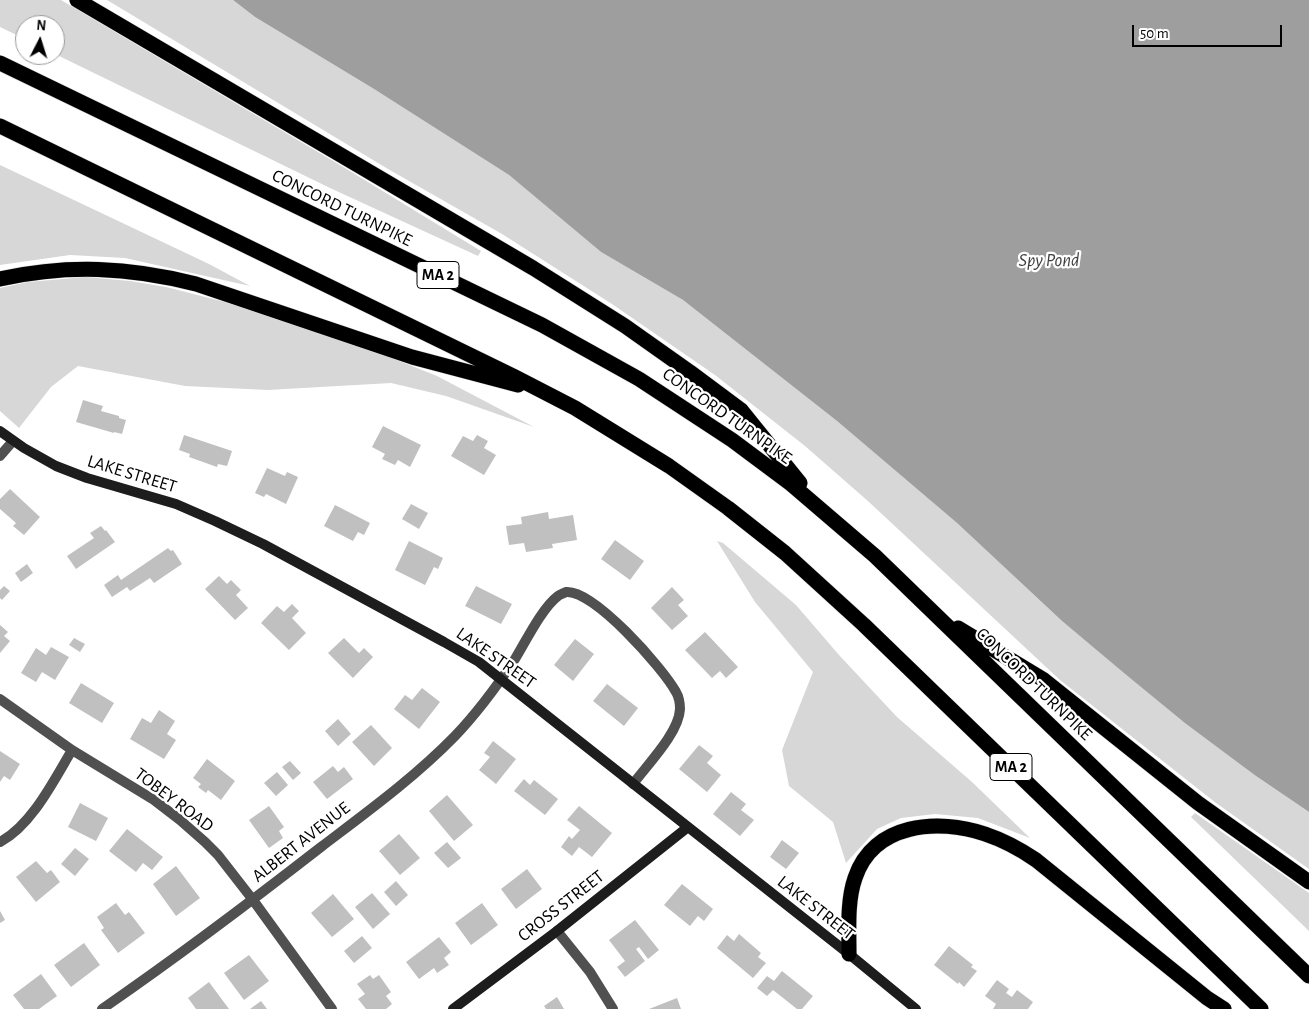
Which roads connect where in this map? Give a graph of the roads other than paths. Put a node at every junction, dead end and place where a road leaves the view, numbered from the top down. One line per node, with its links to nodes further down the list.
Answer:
1 (77, 0): 9 (highway)
2 (0, 63): 9 (highway, CONCORD TURNPIKE / MA 2)
3 (0, 126): 5 (highway, MA 2)
4 (0, 279): 5 (highway)
5 (548, 393): 28 (highway, MA 2)
6 (0, 431): 7 (main road, LAKE STREET)
7 (13, 441): 8 (street); 11 (main road, LAKE STREET)
8 (0, 456)
9 (820, 508): 10 (highway, CONCORD TURNPIKE / MA 2)
10 (936, 615): 17 (highway); 21 (highway, CONCORD TURNPIKE / MA 2)
11 (502, 679): 14 (main road, LAKE STREET); 14 (street, ALBERT AVENUE); 18 (street, ALBERT AVENUE)
12 (0, 699): 13 (street, TOBEY ROAD)
13 (72, 750): 16 (street); 18 (street, TOBEY ROAD)
14 (633, 784): 15 (main road, LAKE STREET)
15 (688, 827): 19 (main road, CROSS STREET); 20 (main road, LAKE STREET)
16 (0, 842)
17 (1309, 882)
18 (253, 900): 22 (street, ALBERT AVENUE); 23 (street, TOBEY ROAD)
19 (557, 931): 24 (main road, CROSS STREET); 25 (street)
20 (849, 954): 26 (main road, LAKE STREET); 27 (highway)
21 (1309, 976)
22 (102, 1009)
23 (332, 1009)
24 (452, 1009)
25 (613, 1009)
26 (916, 1009)
27 (1224, 1009)
28 (1261, 1009)

